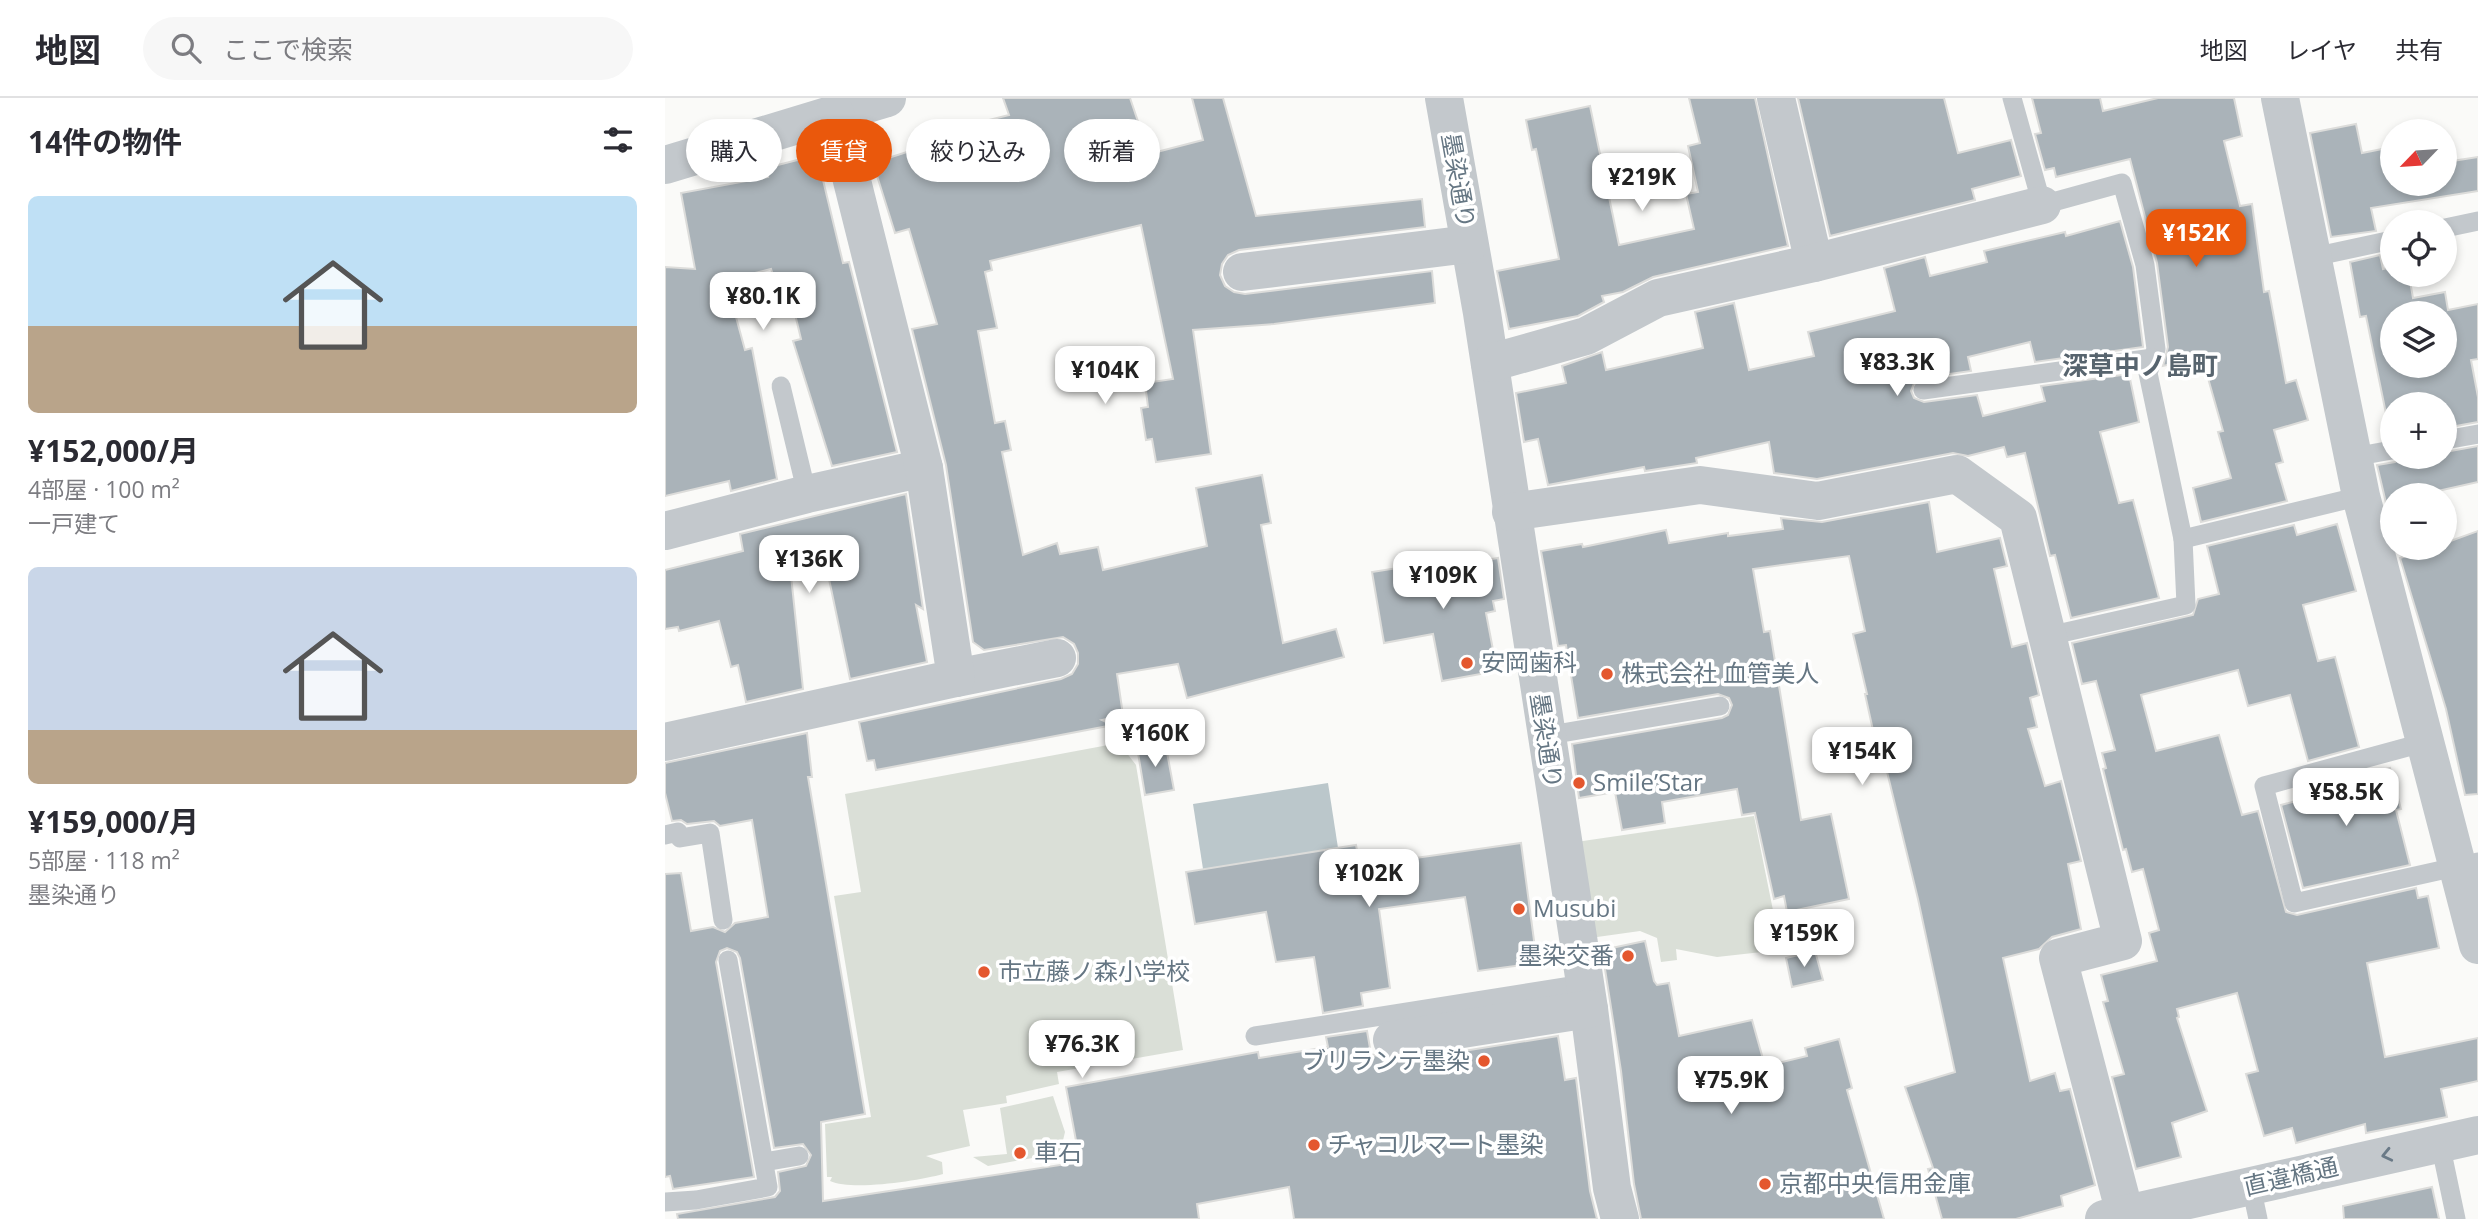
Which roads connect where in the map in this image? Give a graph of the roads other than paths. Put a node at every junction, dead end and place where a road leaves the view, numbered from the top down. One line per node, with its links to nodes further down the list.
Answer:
1 (887, 98): 6 (street)
2 (1444, 98): 11 (street, 墨染通り)
3 (1776, 98): 14 (street)
4 (2012, 98): 8 (lane)
5 (2280, 98): 13 (street)
6 (835, 113): 7 (street); 24 (street)
7 (665, 165)
8 (2042, 205): 14 (street); 16 (lane)
9 (2478, 221): 10 (lane)
10 (2457, 225)
11 (1469, 243): 15 (street); 17 (street, 墨染通り)
12 (2380, 243): 13 (lane)
13 (2313, 257): 23 (street)
14 (1814, 263): 17 (street)
15 (1242, 272)
16 (2153, 358): 19 (lane); 29 (lane)
17 (1490, 363): 27 (street, 墨染通り)
18 (781, 386): 25 (lane)
19 (1923, 390)
20 (2478, 434): 21 (lane)
21 (2457, 438)
22 (2380, 452): 23 (lane)
23 (2353, 457): 26 (street)
24 (924, 468): 25 (street); 32 (street)
25 (807, 494): 28 (street)
26 (2361, 496): 29 (lane); 36 (street)
27 (1511, 512): 30 (street); 34 (street, 墨染通り)
28 (665, 531)
29 (2183, 539): 30 (lane)
30 (2048, 636): 51 (street)
31 (1057, 658): 32 (street)
32 (956, 678): 35 (street)
33 (1720, 706): 34 (lane)
34 (1544, 736): 42 (street, 墨染通り)
35 (665, 742)
36 (2425, 743): 38 (street); 38 (lane)
37 (665, 835): 39 (lane)
38 (2468, 864): 40 (street)
39 (723, 920)
40 (2478, 945)
41 (728, 960): 48 (lane)
42 (1586, 997): 43 (lane); 44 (street); 52 (street, 墨染通り)
43 (1255, 1036)
44 (1392, 1040)
45 (2478, 1135): 46 (street, 直違橋通)
46 (2440, 1143): 50 (street, 直違橋通, one-way to 50); 53 (lane)
47 (799, 1156): 48 (lane)
48 (764, 1162): 49 (lane)
49 (665, 1202)
50 (2254, 1202): 51 (street, 直違橋通)
51 (2130, 1216)
52 (1620, 1219)
53 (2456, 1219)

